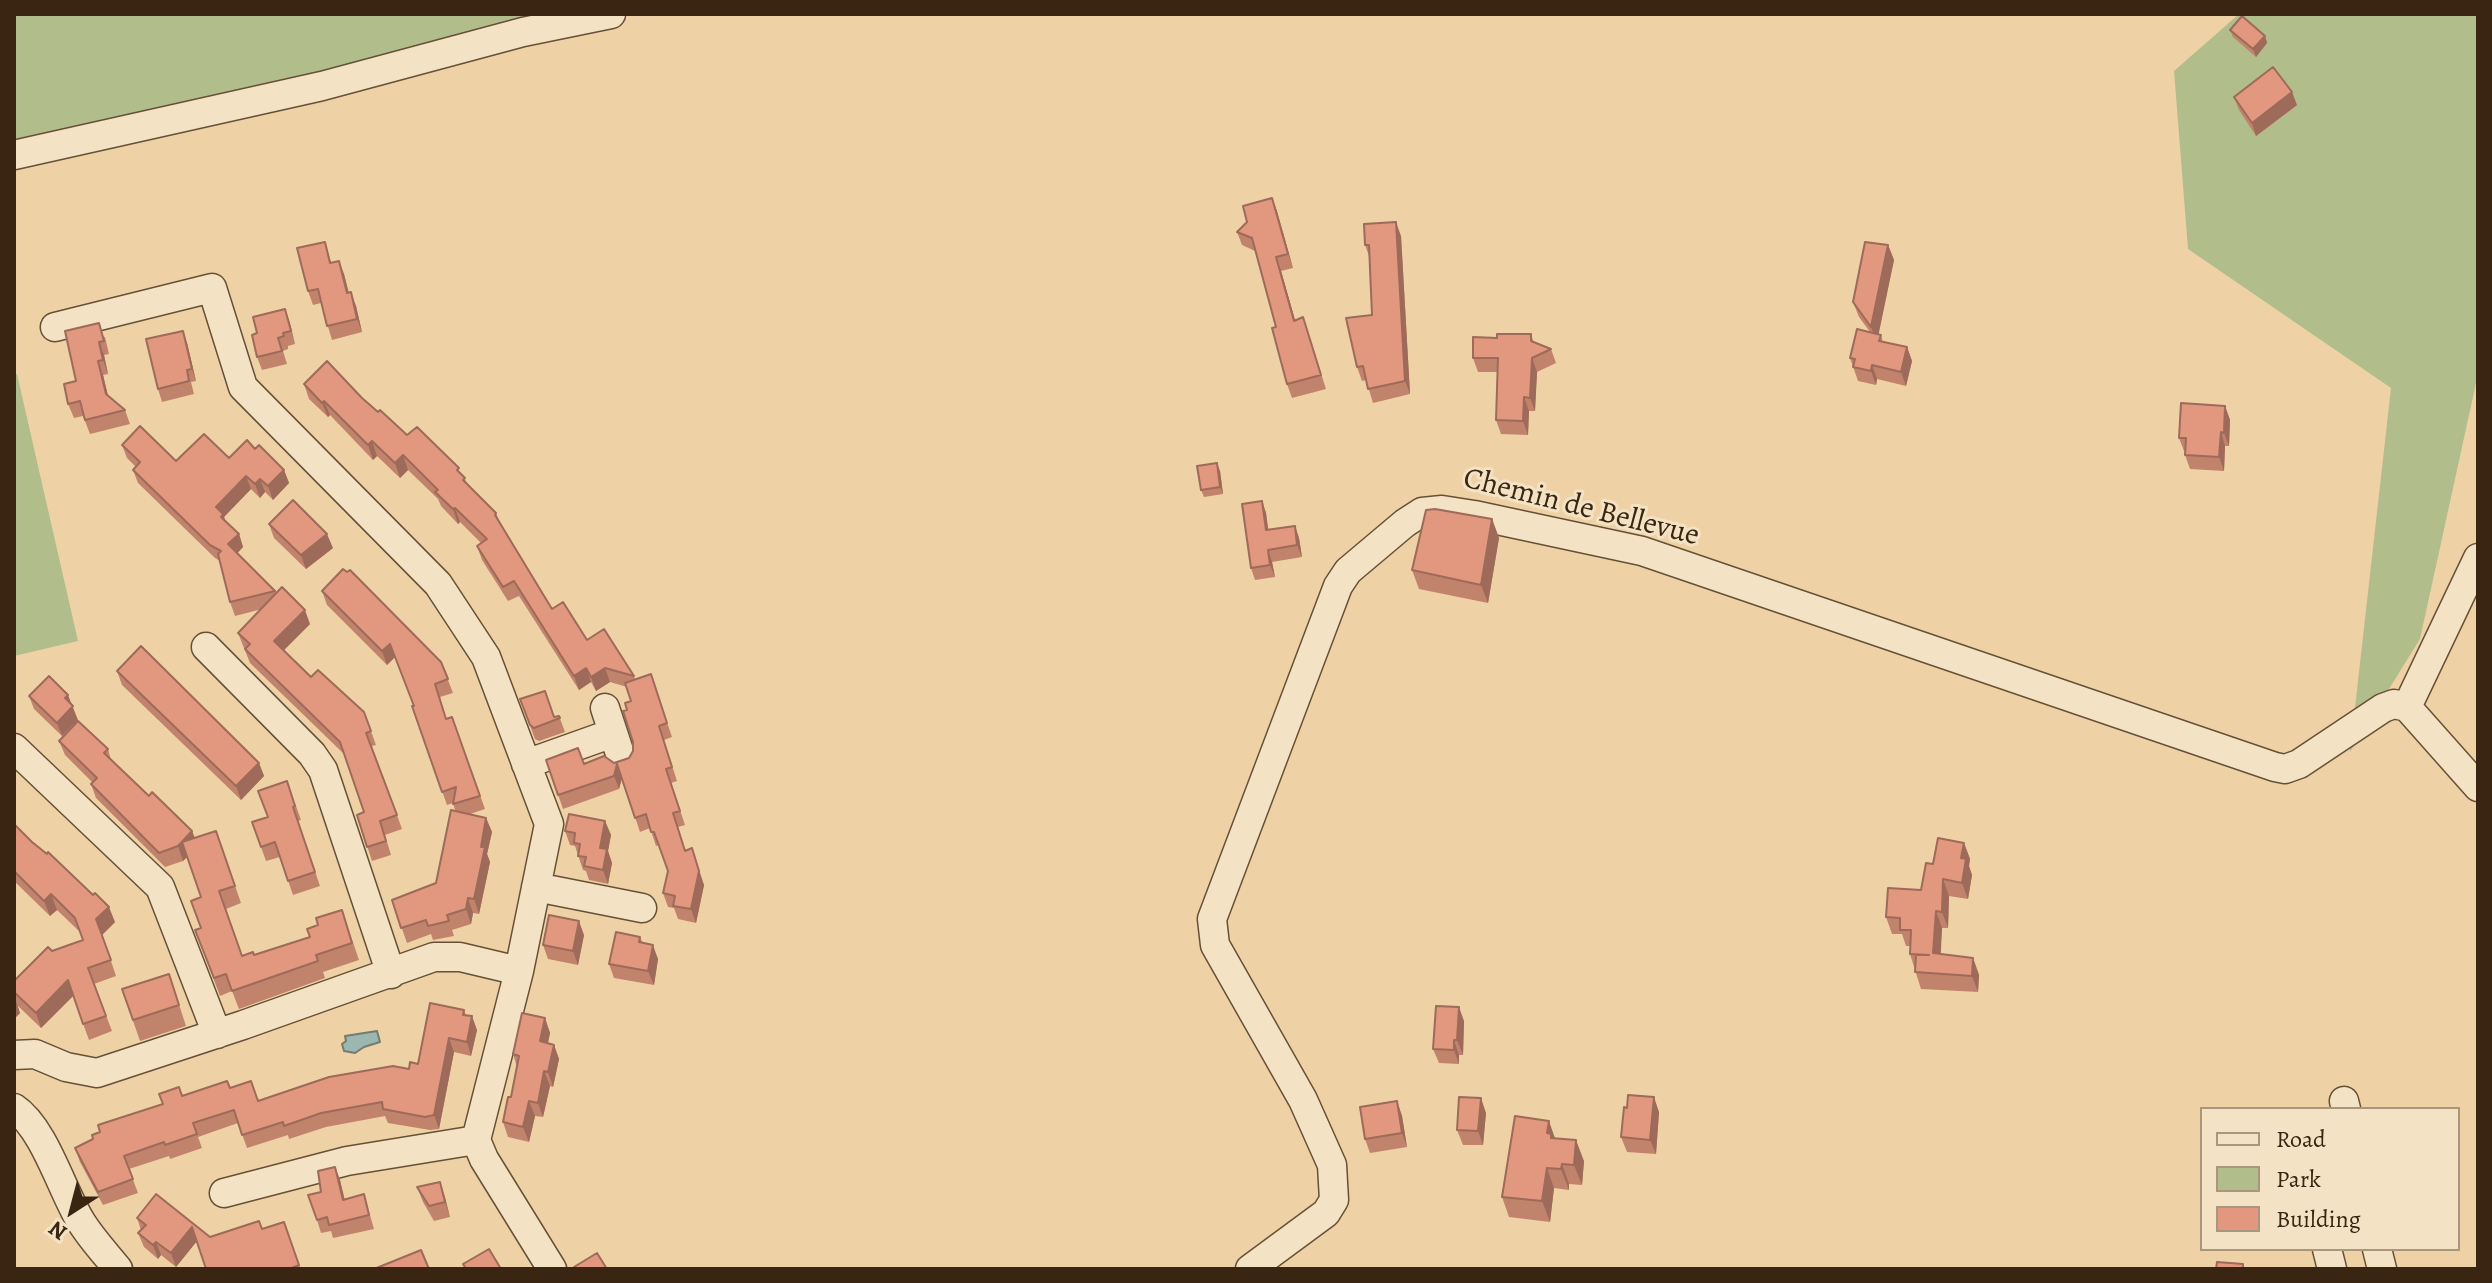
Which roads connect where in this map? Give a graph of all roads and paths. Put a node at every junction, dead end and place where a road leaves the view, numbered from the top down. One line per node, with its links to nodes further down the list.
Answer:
1 (611, 14): 2 (street)
2 (14, 155)
3 (55, 327): 9 (street)
4 (2478, 558): 6 (street)
5 (206, 647): 14 (street)
6 (2407, 707): 10 (street); 22 (street, Chemin de Bellevue)
7 (14, 748): 15 (street)
8 (622, 760): 9 (street)
9 (526, 764): 11 (street)
10 (2478, 787)
11 (536, 887): 12 (street); 13 (street)
12 (642, 908)
13 (519, 971): 14 (street); 18 (street)
14 (391, 974): 15 (street)
15 (217, 1034): 16 (street)
16 (14, 1055)
17 (14, 1108): 20 (street)
18 (476, 1140): 19 (street); 21 (street)
19 (224, 1193)
20 (118, 1269)
21 (552, 1269)
22 (1250, 1269)

